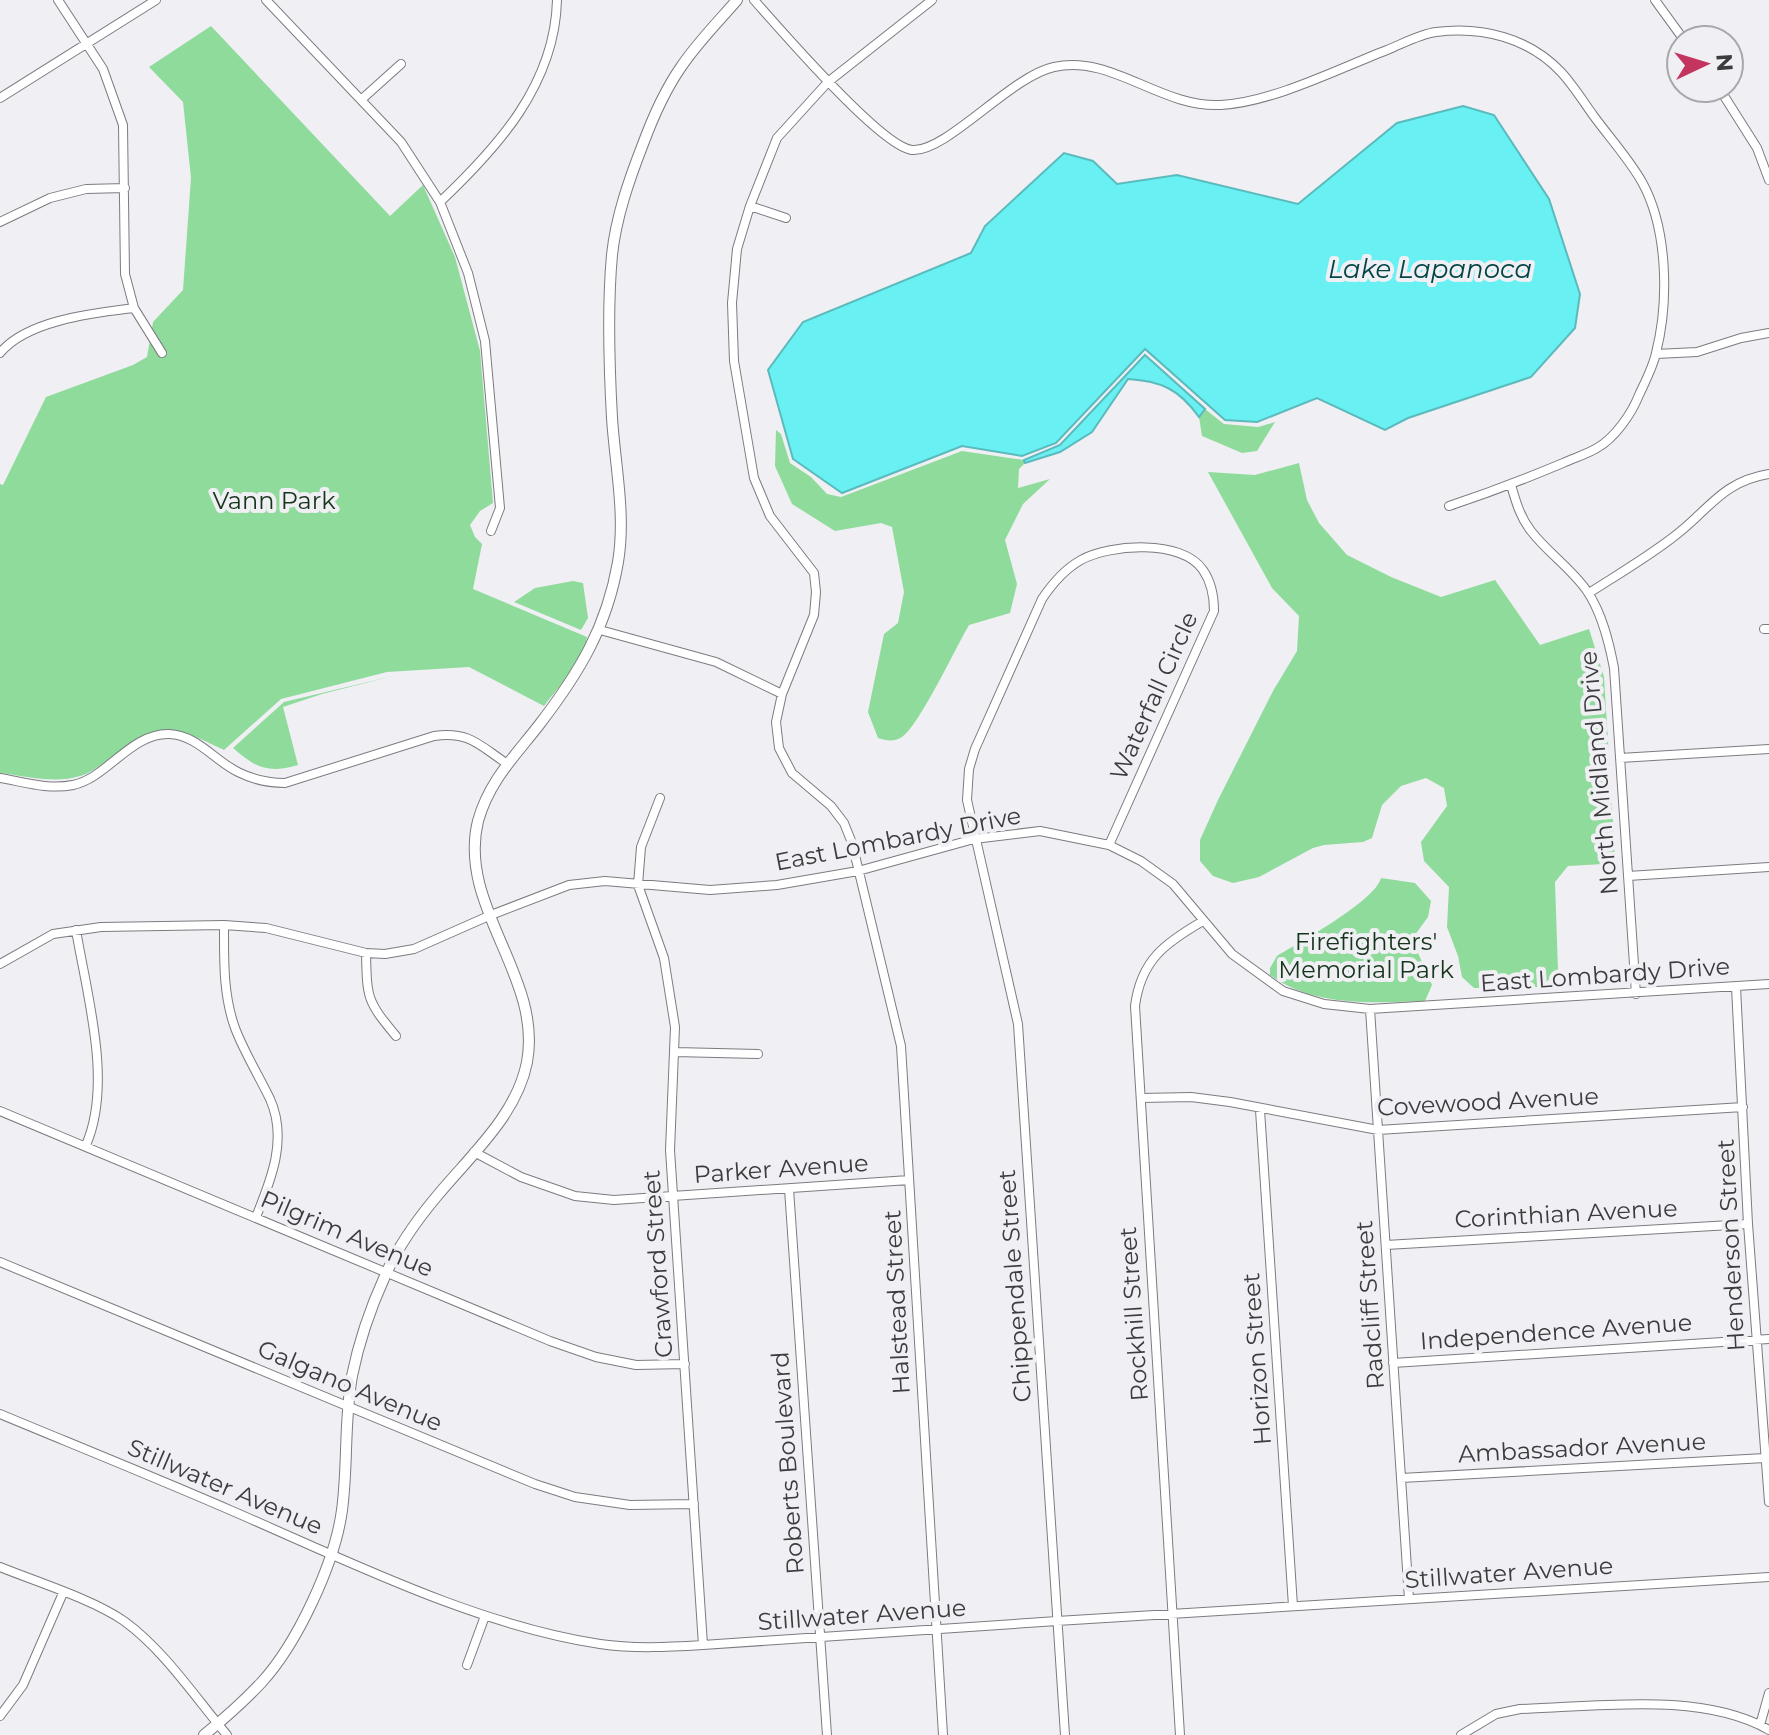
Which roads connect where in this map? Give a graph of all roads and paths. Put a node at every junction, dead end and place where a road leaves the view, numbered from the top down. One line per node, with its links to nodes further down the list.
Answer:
1 (58, 0): 10 (street)
2 (156, 0): 10 (street)
3 (266, 0): 14 (street)
4 (557, 0): 18 (street)
5 (737, 0): 32 (street)
6 (754, 0): 12 (street)
7 (932, 0): 12 (street, Halstead Street)
8 (1655, 0): 9 (street)
9 (1672, 24)
10 (84, 44): 13 (street); 17 (street)
11 (401, 64): 14 (street)
12 (828, 82): 19 (street, Halstead Street); 26 (street)
13 (0, 98)
14 (362, 99): 18 (street)
15 (1729, 104): 16 (street)
16 (1769, 180)
17 (125, 188): 21 (street); 22 (street)
18 (440, 202): 30 (street)
19 (750, 206): 20 (street); 33 (street, Halstead Street)
20 (786, 218)
21 (0, 222)
22 (134, 308): 24 (street); 25 (street)
23 (1769, 333): 26 (street)
24 (0, 353)
25 (162, 353)
26 (1656, 354): 28 (street)
27 (1769, 474): 31 (street)
28 (1511, 485): 29 (street); 31 (street, North Midland Drive)
29 (1449, 506)
30 (491, 531)
31 (1589, 593): 35 (street, North Midland Drive)
32 (600, 630): 33 (street); 36 (street)
33 (782, 694): 42 (street, Halstead Street)
34 (1769, 749): 35 (street)
35 (1620, 758): 43 (street, North Midland Drive)
36 (506, 763): 37 (street); 45 (street)
37 (0, 778)
38 (660, 798): 44 (street)
39 (974, 839): 40 (street, East Lombardy Drive); 40 (street, Waterfall Circle); 42 (street, East Lombardy Drive); 91 (street, Chippendale Street)
40 (1109, 845): 46 (street, East Lombardy Drive)
41 (1769, 867): 43 (street)
42 (858, 871): 44 (street, East Lombardy Drive); 65 (street, Halstead Street)
43 (1628, 876): 53 (street, North Midland Drive)
44 (638, 885): 45 (street, East Lombardy Drive); 56 (street, Crawford Street)
45 (491, 915): 49 (street, East Lombardy Drive); 64 (street)
46 (1203, 921): 54 (street, East Lombardy Drive); 58 (street, Rockhill Street)
47 (224, 925): 48 (street, East Lombardy Drive); 49 (street, East Lombardy Drive); 68 (street)
48 (76, 930): 50 (street, East Lombardy Drive); 63 (street)
49 (366, 953): 55 (street)
50 (0, 964)
51 (1769, 984): 52 (street, East Lombardy Drive)
52 (1736, 987): 53 (street, East Lombardy Drive); 59 (street, Henderson Street)
53 (1636, 994): 54 (street, East Lombardy Drive)
54 (1370, 1009): 62 (street, Radcliff Street)
55 (396, 1036)
56 (675, 1052): 57 (street); 67 (street, Crawford Street)
57 (758, 1054)
58 (1141, 1098): 60 (street, Covewood Avenue); 89 (street, Rockhill Street)
59 (1743, 1107): 62 (street, Covewood Avenue); 69 (street, Henderson Street)
60 (1260, 1110): 62 (street, Covewood Avenue); 88 (street, Horizon Street)
61 (0, 1111): 63 (street, Pilgrim Avenue)
62 (1378, 1130): 70 (street, Radcliff Street)
63 (86, 1145): 68 (street, Pilgrim Avenue)
64 (474, 1152): 67 (street, Parker Avenue); 72 (street)
65 (909, 1180): 66 (street, Parker Avenue); 92 (street, Halstead Street)
66 (789, 1189): 67 (street, Parker Avenue); 93 (street, Roberts Boulevard)
67 (674, 1196): 76 (street, Crawford Street)
68 (256, 1217): 72 (street, Pilgrim Avenue)
69 (1748, 1224): 70 (street, Corinthian Avenue); 73 (street, Henderson Street)
70 (1386, 1245): 75 (street, Radcliff Street)
71 (0, 1262): 77 (street, Galgano Avenue)
72 (386, 1272): 76 (street, Pilgrim Avenue); 77 (street)
73 (1756, 1339): 74 (street, Independence Avenue); 75 (street, Independence Avenue); 79 (street, Henderson Street)
74 (1769, 1339)
75 (1393, 1363): 80 (street, Radcliff Street)
76 (685, 1364): 82 (street, Crawford Street)
77 (348, 1408): 82 (street, Galgano Avenue); 83 (street)
78 (0, 1414): 83 (street, Stillwater Avenue)
79 (1765, 1458): 80 (street, Ambassador Avenue); 81 (street, Henderson Street)
80 (1401, 1478): 87 (street, Radcliff Street)
81 (1769, 1502)
82 (694, 1504): 94 (street, Crawford Street)
83 (331, 1555): 90 (street, Stillwater Avenue); 98 (street)
84 (0, 1567): 86 (street)
85 (1769, 1577): 87 (street, Stillwater Avenue)
86 (63, 1593): 97 (street); 98 (street)
87 (1409, 1599): 88 (street, Stillwater Avenue)
88 (1293, 1606): 89 (street, Stillwater Avenue)
89 (1173, 1613): 91 (street, Stillwater Avenue); 106 (street, Rockhill Street)
90 (485, 1616): 94 (street, Stillwater Avenue); 95 (street)
91 (1057, 1621): 92 (street, Stillwater Avenue); 105 (street, Chippendale Street)
92 (936, 1630): 93 (street, Stillwater Avenue); 104 (street, Halstead Street)
93 (820, 1638): 94 (street, Stillwater Avenue); 103 (street, Roberts Boulevard)
94 (703, 1645)
95 (467, 1665)
96 (1769, 1693): 99 (street)
97 (0, 1716)
98 (218, 1724): 101 (street); 102 (street)
99 (1760, 1725): 100 (street); 107 (street)
100 (1769, 1730)
101 (204, 1735)
102 (227, 1735)
103 (827, 1735)
104 (943, 1735)
105 (1065, 1735)
106 (1180, 1735)
107 (1461, 1735)

